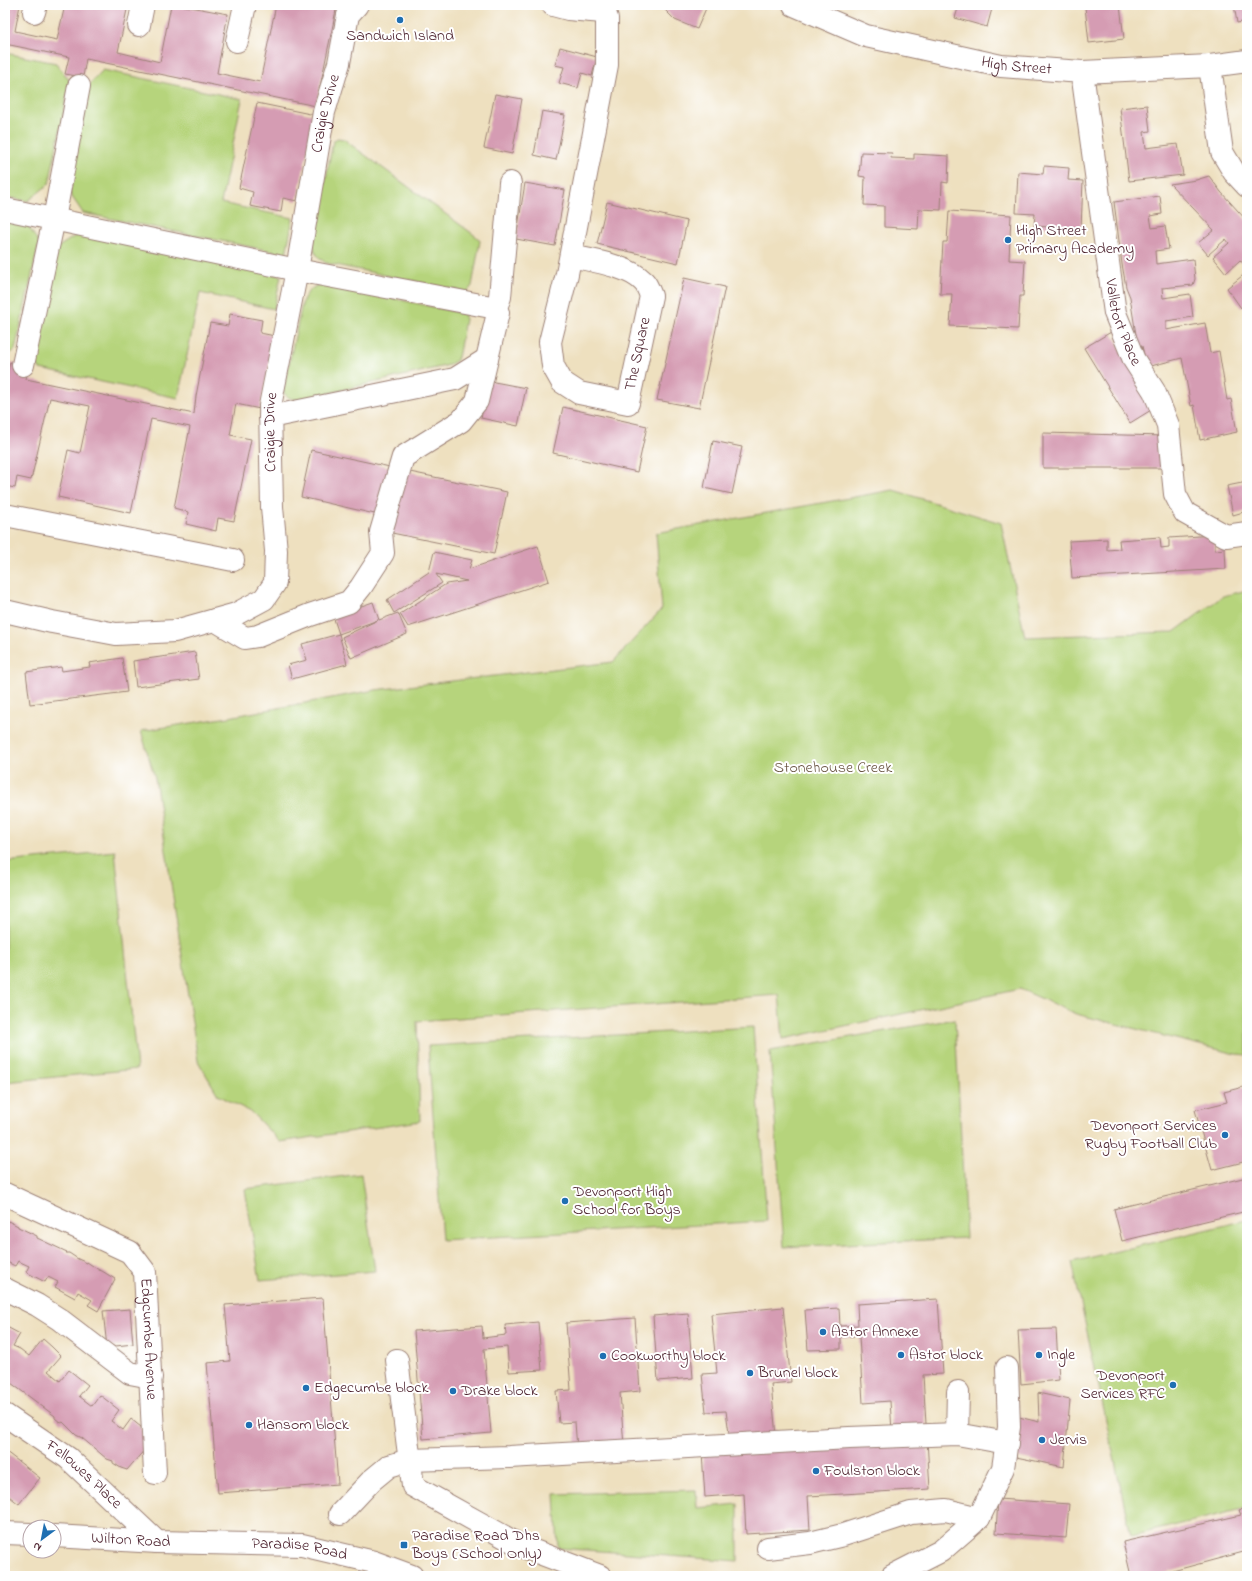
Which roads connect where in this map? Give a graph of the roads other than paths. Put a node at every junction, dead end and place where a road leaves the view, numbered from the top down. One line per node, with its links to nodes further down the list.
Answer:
1 (244, 5): 6 (street)
2 (357, 5): 16 (street, Craigie Drive)
3 (553, 5): 5 (street)
4 (794, 5): 9 (street, High Street)
5 (606, 9): 15 (street, The Square)
6 (238, 41)
7 (1247, 60): 8 (street, High Street)
8 (1210, 66): 9 (street, High Street); 12 (street)
9 (1082, 72): 22 (street, Valletort Place)
10 (79, 86): 14 (street)
11 (510, 183): 17 (street)
12 (1247, 186)
13 (5, 209): 14 (street)
14 (54, 219): 16 (street); 19 (street)
15 (571, 256): 15 (street, The Square)
16 (297, 270): 17 (street); 20 (street, Craigie Drive)
17 (495, 310): 18 (street)
18 (487, 359): 20 (street); 25 (street)
19 (23, 365)
20 (270, 417): 25 (street, Craigie Drive)
21 (5, 515): 23 (street)
22 (1247, 533)
23 (233, 560)
24 (5, 611): 25 (street, Craigie Drive)
25 (215, 620)
26 (5, 1194): 30 (street, Edgcumbe Avenue)
27 (5, 1289): 30 (street)
28 (397, 1360): 35 (street)
29 (1007, 1368): 34 (street)
30 (151, 1377): 36 (street, Edgcumbe Avenue)
31 (958, 1392): 33 (street)
32 (5, 1415): 42 (street, Fellowes Place)
33 (957, 1434): 34 (street); 35 (street)
34 (1007, 1443): 38 (street)
35 (409, 1460): 37 (street); 46 (street)
36 (155, 1474)
37 (340, 1514)
38 (979, 1518): 44 (street); 47 (street)
39 (5, 1533): 40 (street)
40 (22, 1534)
41 (62, 1536): 42 (street, Wilton Road)
42 (157, 1542): 43 (street, Wilton Road)
43 (208, 1543): 45 (street, Paradise Road)
44 (768, 1548)
45 (412, 1576)
46 (600, 1576)
47 (892, 1576)

